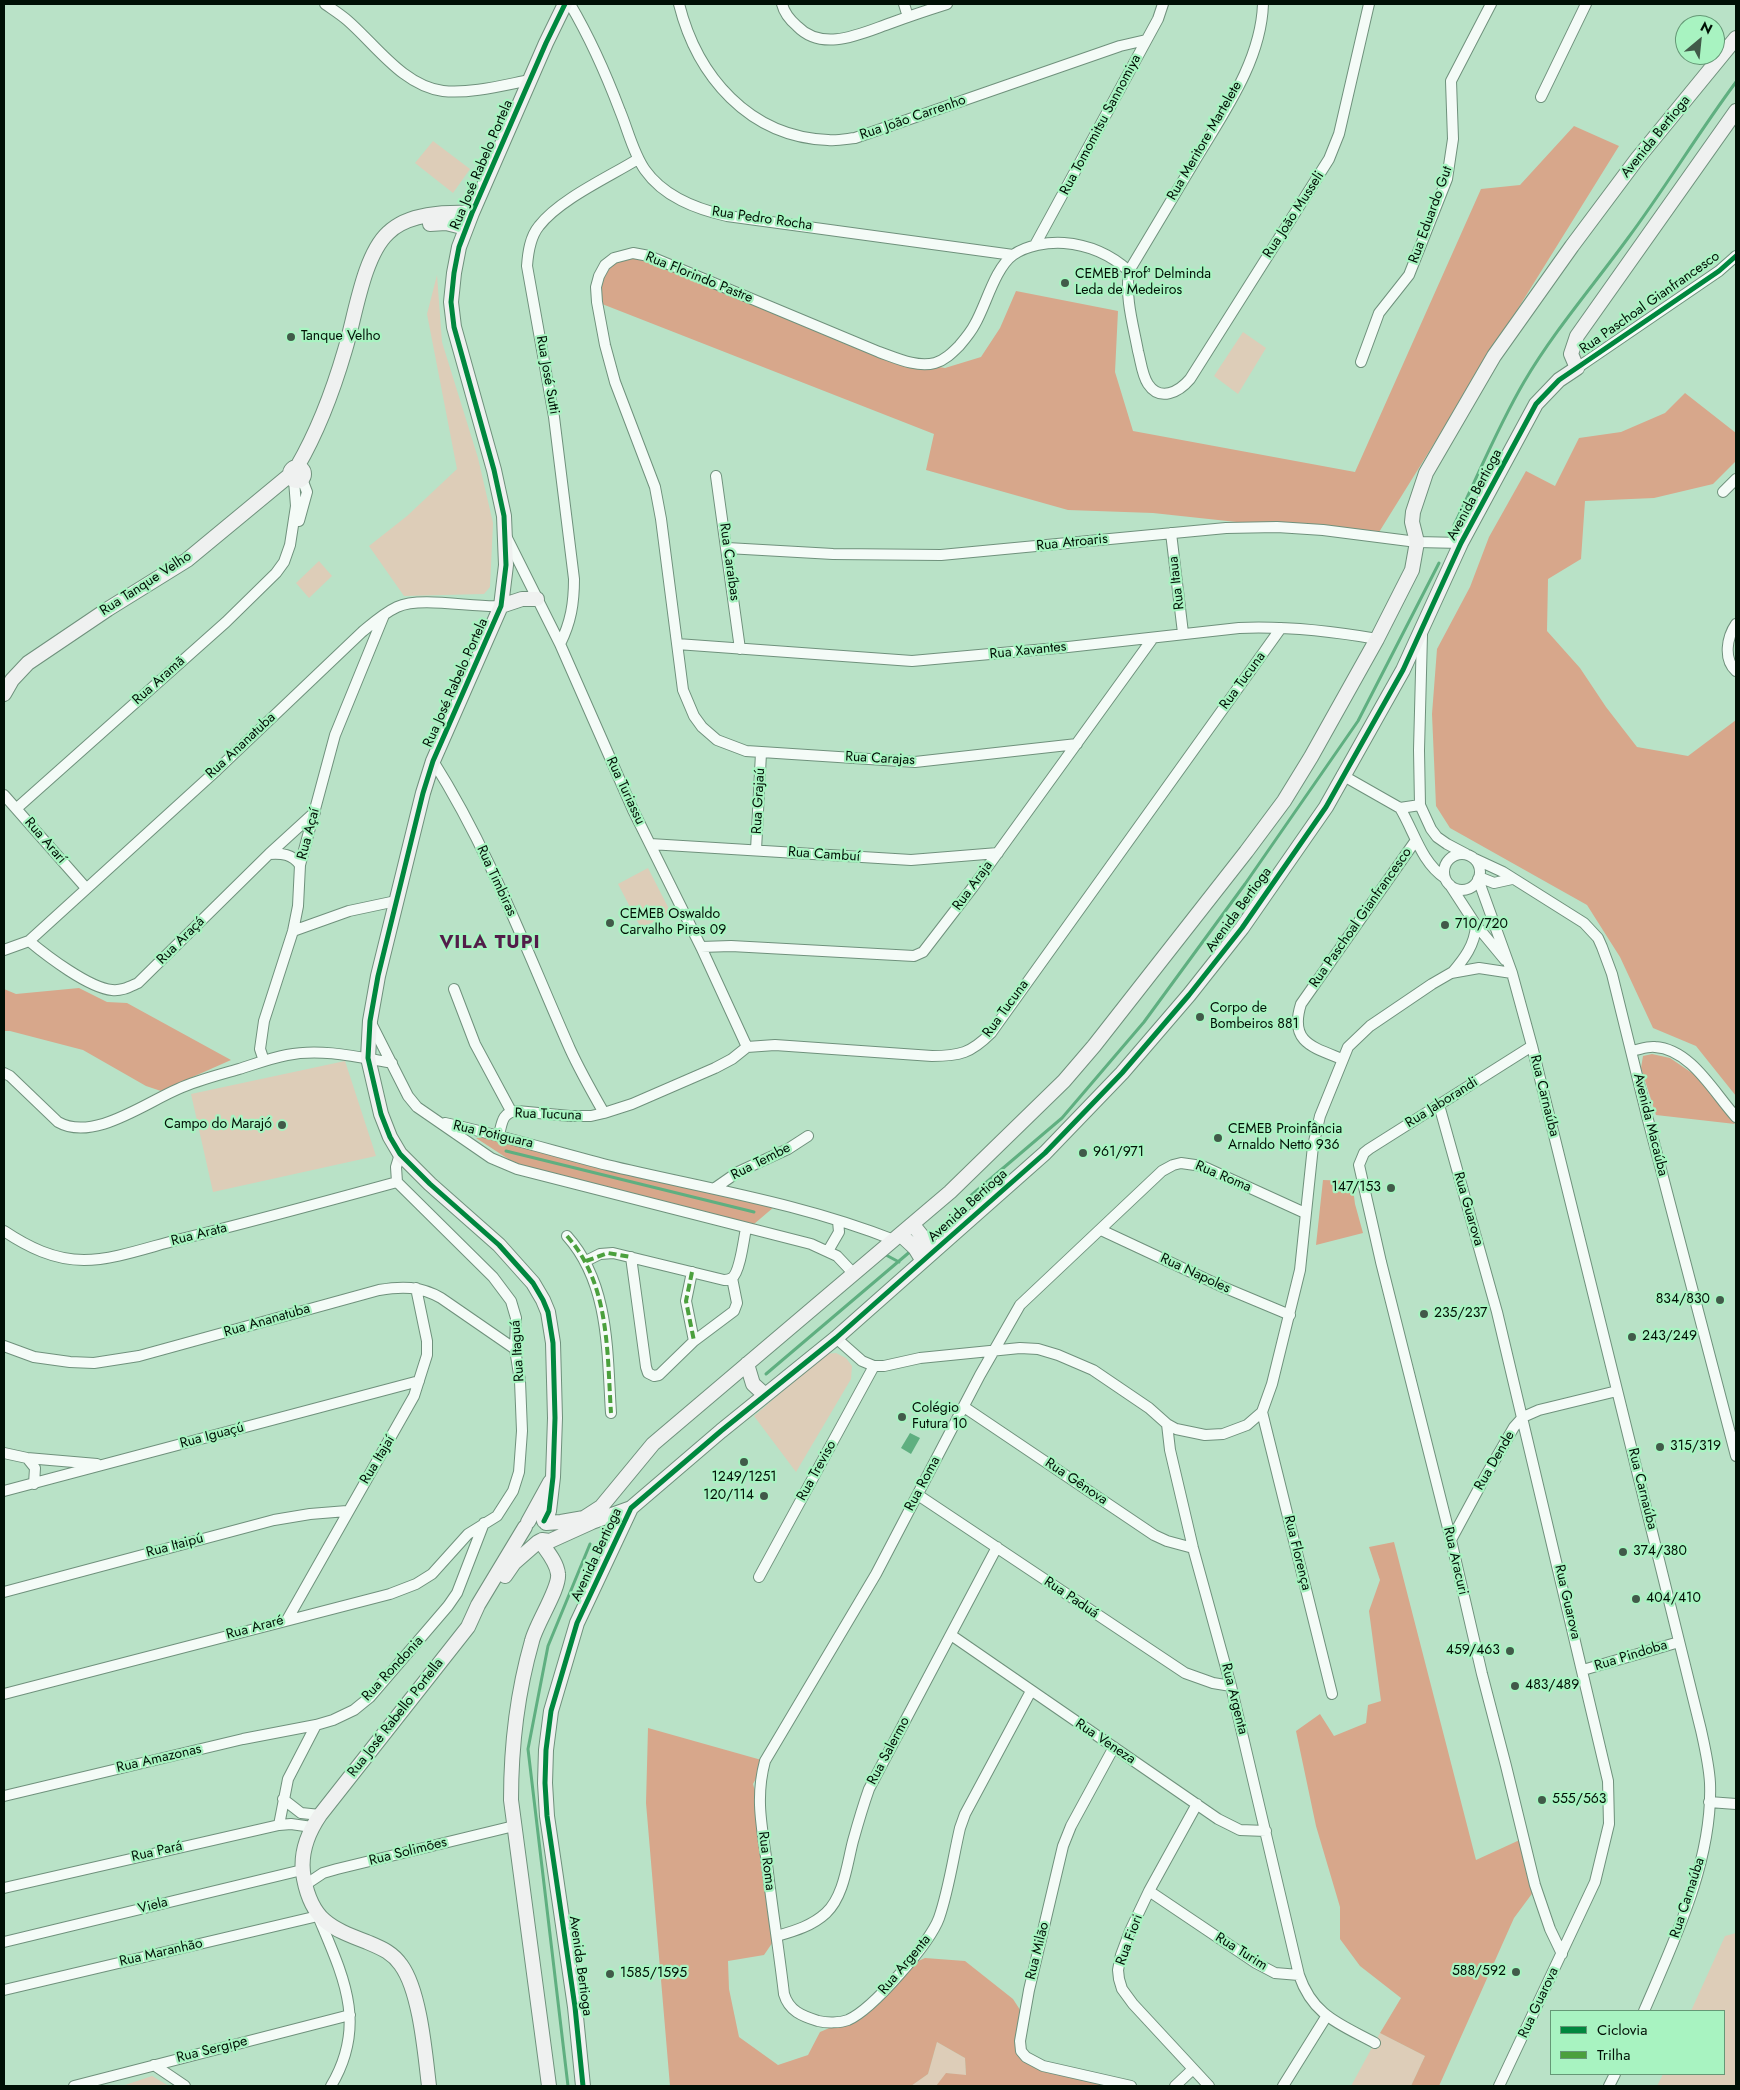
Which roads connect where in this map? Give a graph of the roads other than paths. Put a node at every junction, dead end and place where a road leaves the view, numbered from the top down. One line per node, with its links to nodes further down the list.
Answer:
1 (325, 4): 16 (street)
2 (565, 4): 16 (street, Rua José Rabelo Portela)
3 (570, 4): 19 (street, Rua Pedro Rocha)
4 (679, 4): 15 (street, Rua João Carrenho)
5 (782, 4): 13 (street)
6 (904, 4): 13 (street)
7 (947, 4): 13 (street)
8 (1163, 4): 15 (street, Rua Tomomitsu Sannomiya)
9 (1263, 4): 25 (street, Rua Meritore Martelete)
10 (1369, 4): 25 (street, Rua João Musseli)
11 (1491, 4): 26 (street, Rua Eduardo Gut)
12 (1586, 4): 17 (street)
13 (908, 17)
14 (1736, 38): 34 (street, Avenida Bertioga)
15 (1146, 40): 22 (street, Rua Tomomitsu Sannomiya)
16 (530, 80): 20 (street, Rua José Rabelo Portela)
17 (1541, 97)
18 (1736, 111): 27 (street)
19 (638, 159): 23 (street, Rua Pedro Rocha); 46 (street, Rua José Sutti)
20 (472, 213): 21 (street, Rua José Rabelo Portela); 28 (street, Rua Tanque Velho)
21 (466, 228): 28 (street, Rua Tanque Velho); 33 (street, Rua José Rabelo Portela)
22 (1035, 246): 23 (street); 25 (street)
23 (1013, 255): 47 (street, Rua Florindo Pastre)
24 (1736, 256): 27 (street, Rua Paschoal Gianfrancesco)
25 (1130, 270)
26 (1361, 362)
27 (1577, 368): 35 (street, Avenida Bertioga)
28 (297, 474): 50 (street, Rua Tanque Velho); 58 (street, Rua Aramã)
29 (716, 476): 36 (street, Rua Caraíbas)
30 (1736, 478): 31 (street)
31 (1722, 492)
32 (1171, 533): 34 (street, Rua Atroaris); 36 (street, Rua Atroaris); 43 (street, Rua Itaua)
33 (506, 535): 37 (street, Rua Turiassu); 38 (street, Rua José Rabelo Portela)
34 (1417, 542): 35 (street, Rua Atroaris); 45 (street, Avenida Bertioga)
35 (1461, 543): 42 (street, Avenida Bertioga)
36 (727, 548): 48 (street, Rua Caraíbas)
37 (537, 599): 38 (street); 46 (street, Rua Turiassu)
38 (501, 606): 39 (street, Rua Ananatuba); 54 (street, Rua José Rabelo Portela)
39 (385, 614): 60 (street, Rua Açaí); 71 (street, Rua Ananatuba)
40 (1736, 624): 49 (street)
41 (1281, 628): 43 (street, Rua Xavantes); 45 (street, Rua Xavantes); 83 (street, Rua Tucuna)
42 (1422, 631): 55 (street, Avenida Bertioga); 57 (street)
43 (1183, 634): 44 (street, Rua Xavantes)
44 (1153, 638): 48 (street, Rua Xavantes); 52 (street, Rua Araja)
45 (1377, 639): 103 (street, Avenida Bertioga)
46 (560, 644): 62 (street, Rua Turiassu)
47 (677, 644): 48 (street, Rua Xavantes); 51 (street, Rua Florindo Pastre)
48 (740, 648)
49 (1736, 671)
50 (4, 694)
51 (694, 716): 53 (street, Rua Carajas)
52 (1077, 744): 53 (street, Rua Carajas); 64 (street, Rua Araja)
53 (761, 753): 63 (street, Rua Grajaú)
54 (434, 761): 72 (street, Rua José Rabelo Portela); 92 (street, Rua Timbiras)
55 (1342, 776): 59 (street); 110 (street, Avenida Bertioga)
56 (4, 795): 58 (street, Rua Ararí)
57 (1420, 805): 59 (street); 66 (street, Avenida Macaúba)
58 (17, 808): 71 (street, Rua Ararí)
59 (1400, 808): 61 (street)
60 (315, 812): 65 (street, Rua Araçá); 67 (street, Rua Açaí)
61 (1416, 840): 70 (street); 86 (street, Rua Paschoal Gianfrancesco)
62 (650, 844): 63 (street, Rua Cambuí); 76 (street, Rua Turiassu)
63 (756, 850): 64 (street, Rua Cambuí)
64 (998, 853): 76 (street, Rua Araja)
65 (269, 854): 67 (street); 75 (street, Rua Araçá)
66 (1471, 856): 68 (street); 69 (street, Avenida Macaúba); 70 (street)
67 (300, 865): 74 (street, Rua Açaí)
68 (1479, 878): 69 (street); 70 (street); 78 (street, Rua Carnaúba)
69 (1512, 879): 84 (street, Avenida Macaúba)
70 (1448, 882): 73 (street)
71 (86, 888): 75 (street, Rua Ananatuba)
72 (396, 901): 74 (street); 81 (street, Rua José Rabelo Portela)
73 (1476, 926): 78 (street); 79 (street)
74 (293, 931): 87 (street, Rua Açaí)
75 (29, 940): 77 (street, Rua Ananatuba)
76 (701, 947): 83 (street, Rua Turiassu)
77 (4, 950)
78 (1510, 969): 79 (street); 82 (street, Rua Carnaúba)
79 (1451, 973): 86 (street)
80 (454, 989): 91 (street)
81 (370, 1021): 85 (street, Rua José Rabelo Portela); 88 (street)
82 (1532, 1046): 90 (street, Rua Jaborandi); 127 (street, Rua Carnaúba)
83 (747, 1048): 92 (street, Rua Tucuna)
84 (1631, 1051): 93 (street); 135 (street, Avenida Macaúba)
85 (368, 1058): 87 (street); 88 (street); 97 (street, Rua José Rabelo Portela)
86 (1342, 1059): 101 (street)
87 (264, 1061): 89 (street)
88 (392, 1063): 94 (street)
89 (4, 1073)
90 (1439, 1106): 98 (street, Rua Jaborandi); 132 (street, Rua Guarova)
91 (512, 1111): 92 (street, Rua Tucuna); 95 (street, Rua Tucuna)
92 (604, 1113)
93 (1736, 1117)
94 (439, 1122): 95 (street, Rua Potiguara); 104 (street, Rua Potiguara)
95 (499, 1135): 100 (street, Rua Potiguara)
96 (808, 1136): 100 (street, Rua Tembe)
97 (400, 1154): 99 (street); 138 (street, Rua José Rabelo Portela)
98 (1359, 1165): 147 (street, Rua Aracuri)
99 (397, 1182): 106 (street, Rua Arata); 122 (street, Rua Itaguá)
100 (715, 1188): 102 (street, Rua Potiguara)
101 (1305, 1213): 105 (street, Rua Roma); 118 (street)
102 (838, 1221): 108 (street, Rua Potiguara); 109 (street)
103 (913, 1225): 108 (street, Avenida Bertioga); 110 (street)
104 (746, 1228): 109 (street, Rua Potiguara); 116 (street)
105 (1101, 1230): 118 (street, Rua Napoles); 123 (street, Rua Roma)
106 (4, 1231)
107 (567, 1236): 112 (street)
108 (897, 1237): 113 (street); 115 (street, Avenida Bertioga)
109 (828, 1250): 115 (street, Rua Potiguara)
110 (934, 1251): 113 (street, Avenida Bertioga)
111 (631, 1257): 112 (street); 114 (street); 120 (street)
112 (586, 1261): 131 (street)
113 (923, 1261): 119 (street, Avenida Bertioga)
114 (692, 1272): 116 (street); 120 (street)
115 (854, 1274): 124 (street, Avenida Bertioga)
116 (732, 1278): 120 (street)
117 (416, 1288): 121 (street, Rua Ananatuba); 122 (street, Rua Ananatuba); 126 (street, Rua Itajaí)
118 (1290, 1316): 130 (street)
119 (836, 1338): 125 (street); 128 (street, Avenida Bertioga)
120 (694, 1341)
121 (4, 1346)
122 (516, 1349): 145 (street, Rua Itaguá)
123 (993, 1351): 125 (street); 129 (street, Rua Roma); 133 (street)
124 (747, 1364): 128 (street); 144 (street, Avenida Bertioga)
125 (874, 1366): 151 (street, Rua Treviso)
126 (420, 1380): 137 (street, Rua Iguaçú); 143 (street, Rua Itajaí)
127 (1617, 1391): 132 (street, Rua Dende); 156 (street, Rua Carnaúba)
128 (765, 1395): 142 (street, Avenida Bertioga)
129 (964, 1407): 141 (street, Rua Roma); 150 (street, Rua Gênova)
130 (1262, 1412): 133 (street); 161 (street, Rua Florença)
131 (611, 1413)
132 (1523, 1417): 147 (street, Rua Dende); 157 (street, Rua Guarova)
133 (1167, 1424): 150 (street, Rua Argenta)
134 (4, 1453): 136 (street)
135 (1736, 1456)
136 (27, 1458): 137 (street); 139 (street)
137 (103, 1464): 139 (street, Rua Iguaçú)
138 (553, 1477): 144 (street, Rua José Rabelo Portela); 146 (street, Rua José Rabello Portella)
139 (34, 1484): 140 (street, Rua Iguaçú)
140 (4, 1491)
141 (918, 1495): 149 (street, Rua Paduá); 179 (street, Rua Roma)
142 (631, 1508): 148 (street); 196 (street, Avenida Bertioga)
143 (348, 1511): 152 (street, Rua Itaipú); 153 (street, Rua Itajaí)
144 (545, 1522): 146 (street); 148 (street)
145 (484, 1523): 153 (street, Rua Araré); 162 (street, Rua Rondonia)
146 (526, 1524): 148 (street); 154 (street, Rua José Rabello Portella)
147 (1451, 1540): 181 (street, Rua Aracuri)
148 (540, 1541): 154 (street); 171 (street, Avenida Bertioga)
149 (997, 1547): 155 (street, Rua Salermo); 158 (street, Rua Paduá)
150 (1193, 1548): 158 (street, Rua Argenta)
151 (759, 1577)
152 (4, 1592)
153 (286, 1620): 160 (street, Rua Araré)
154 (468, 1628): 169 (street, Rua José Rabello Portella)
155 (951, 1635): 159 (street, Rua Veneza); 179 (street, Rua Salermo)
156 (1679, 1642): 157 (street, Rua Pindoba); 166 (street, Rua Carnaúba)
157 (1583, 1670): 181 (street, Rua Guarova)
158 (1231, 1686): 173 (street, Rua Argenta)
159 (1032, 1692): 163 (street, Rua Veneza); 184 (street, Rua Argenta)
160 (4, 1694)
161 (1332, 1694)
162 (316, 1725): 164 (street, Rua Amazonas); 165 (street)
163 (1114, 1747): 167 (street, Rua Veneza); 197 (street, Rua Milão)
164 (4, 1796)
165 (283, 1799): 169 (street); 170 (street)
166 (1709, 1802): 168 (street); 185 (street, Rua Carnaúba)
167 (1196, 1804): 173 (street, Rua Veneza); 177 (street, Rua Fiori)
168 (1736, 1804)
169 (320, 1815): 172 (street, Rua José Rabello Portella)
170 (278, 1825): 172 (street, Rua Pará); 176 (street, Rua Pará)
171 (514, 1826): 175 (street, Rua Solimões); 195 (street, Avenida Bertioga)
172 (312, 1827): 174 (street, Rua José Rabello Portella)
173 (1266, 1831): 182 (street, Rua Argenta)
174 (302, 1870): 175 (street, Rua José Rabello Portella); 180 (street, Viela)
175 (305, 1885): 178 (street, Rua José Rabello Portella)
176 (4, 1888)
177 (1150, 1891): 182 (street, Rua Turim); 190 (street, Rua Fiori)
178 (318, 1916): 183 (street, Rua Maranhão); 186 (street); 194 (street)
179 (777, 1936): 184 (street, Rua Roma)
180 (4, 1942)
181 (1562, 1954): 201 (street, Rua Guarova)
182 (1299, 1976): 187 (street)
183 (5, 1991)
184 (784, 1994)
185 (1644, 2010)
186 (350, 2015): 189 (street, Rua Sergipe); 193 (street)
187 (1326, 2017): 188 (street); 200 (street)
188 (1375, 2043)
189 (154, 2065): 191 (street, Rua Sergipe); 192 (street)
190 (1193, 2069): 198 (street); 199 (street, Rua Fiori)
191 (74, 2086)
192 (185, 2086)
193 (331, 2086)
194 (429, 2086)
195 (549, 2086)
196 (583, 2086)
197 (1131, 2086)
198 (1174, 2086)
199 (1209, 2086)
200 (1283, 2086)
201 (1500, 2086)

